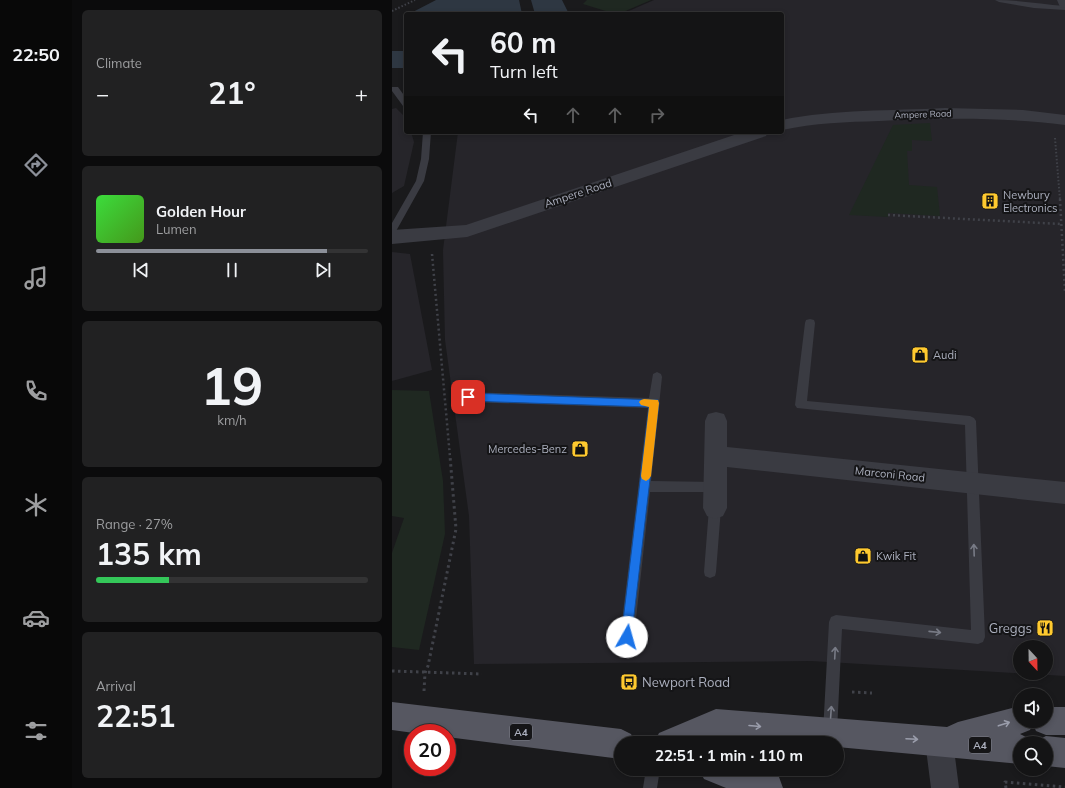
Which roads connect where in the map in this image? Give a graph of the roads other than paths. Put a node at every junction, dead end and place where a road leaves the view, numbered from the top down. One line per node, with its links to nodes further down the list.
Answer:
1 (999, 0): 4 (lane)
2 (1064, 0): 3 (street)
3 (1065, 4)
4 (1065, 8)
5 (392, 89): 6 (lane)
6 (404, 101)
7 (1065, 120): 8 (street, Ampere Road)
8 (784, 125)
9 (427, 134): 11 (lane)
10 (754, 134): 12 (street, Ampere Road)
11 (392, 232)
12 (392, 237)
13 (810, 323): 19 (lane)
14 (657, 377): 16 (lane)
15 (468, 397): 16 (lane)
16 (654, 403): 20 (lane)
17 (716, 421): 18 (street)
18 (716, 456): 19 (street, Marconi Road); 22 (street)
19 (972, 483): 21 (street, Marconi Road); 29 (lane, one-way to 19)
20 (645, 486): 22 (lane); 24 (lane)
21 (1065, 493)
22 (715, 497): 23 (lane)
23 (710, 572)
24 (627, 637)
25 (392, 716): 32 (main road, A4)
26 (1053, 721): 27 (main road)
27 (1065, 721)
28 (1013, 722): 31 (main road, one-way to 28)
29 (830, 732): 30 (main road, A4, one-way to 29); 31 (main road, A4, one-way to 31)
30 (685, 736)
31 (940, 741): 33 (main road, A4); 40 (street)
32 (614, 743)
33 (1013, 748)
34 (1053, 752): 35 (main road)
35 (1065, 753)
36 (652, 776): 38 (lane)
37 (734, 776): 39 (main road)
38 (650, 788)
39 (768, 788)
40 (945, 788)

